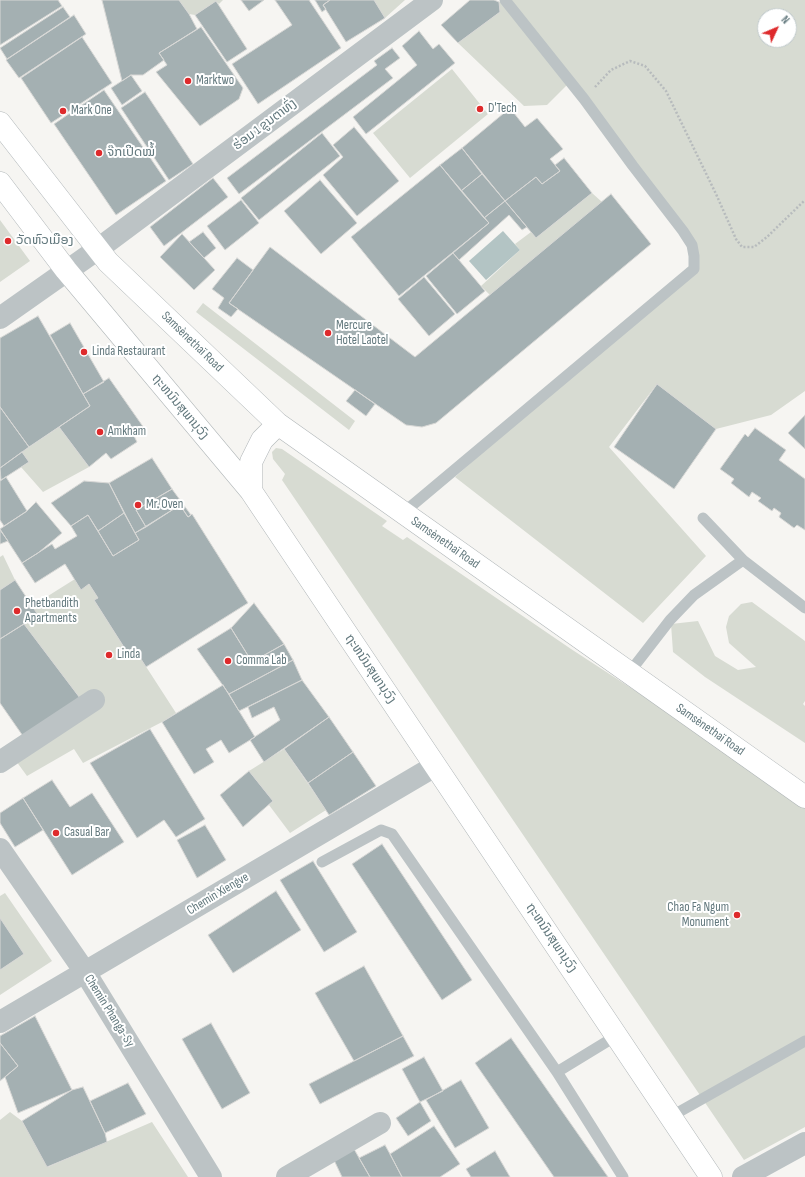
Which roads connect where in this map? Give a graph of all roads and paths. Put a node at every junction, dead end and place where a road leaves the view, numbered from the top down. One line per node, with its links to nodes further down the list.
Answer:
1 (432, 0): 7 (street, ຮ່ອມ 1 ຂູນຕາທົ່ງ)
2 (505, 0): 3 (lane)
3 (584, 99): 6 (path); 12 (lane)
4 (0, 123): 7 (highway)
5 (0, 183): 8 (highway, ຖະຫນົນສຸພານຸວົງ)
6 (805, 200)
7 (103, 255): 8 (street, ຮ່ອມ 1 ຂູນຕາທົ່ງ); 10 (highway, Samsènethaï Road)
8 (66, 270): 9 (street, ຮ່ອມ 1 ຂູນຕາທົ່ງ); 11 (highway, ຖະຫນົນສຸພານຸວົງ)
9 (0, 318)
10 (278, 424): 11 (highway); 12 (highway, Samsènethaï Road)
11 (251, 491): 19 (highway, ຖະຫນົນສຸພານຸວົງ)
12 (403, 513): 16 (highway, Samsènethaï Road)
13 (703, 518): 14 (lane)
14 (743, 560): 15 (lane); 16 (lane)
15 (805, 608)
16 (629, 673): 20 (highway, Samsènethaï Road)
17 (94, 700): 18 (street)
18 (0, 762)
19 (435, 766): 23 (street, Chemin Xiengve); 25 (highway, ຖະຫນົນສຸພານຸວົງ)
20 (805, 797)
21 (0, 849): 23 (street, Chemin Phanga-Sy)
22 (322, 862): 27 (lane)
23 (85, 972): 24 (street, Chemin Xiengve); 31 (street, Chemin Phanga-Sy)
24 (0, 1022)
25 (616, 1036): 27 (lane); 28 (highway, ຖະຫນົນສຸພານຸວົງ)
26 (805, 1042): 28 (lane)
27 (557, 1072): 33 (lane)
28 (670, 1117): 34 (highway, ຖະຫນົນສຸພານຸວົງ)
29 (380, 1123): 32 (street)
30 (805, 1143): 35 (street)
31 (211, 1177)
32 (287, 1177)
33 (624, 1177)
34 (711, 1177)
35 (743, 1177)

